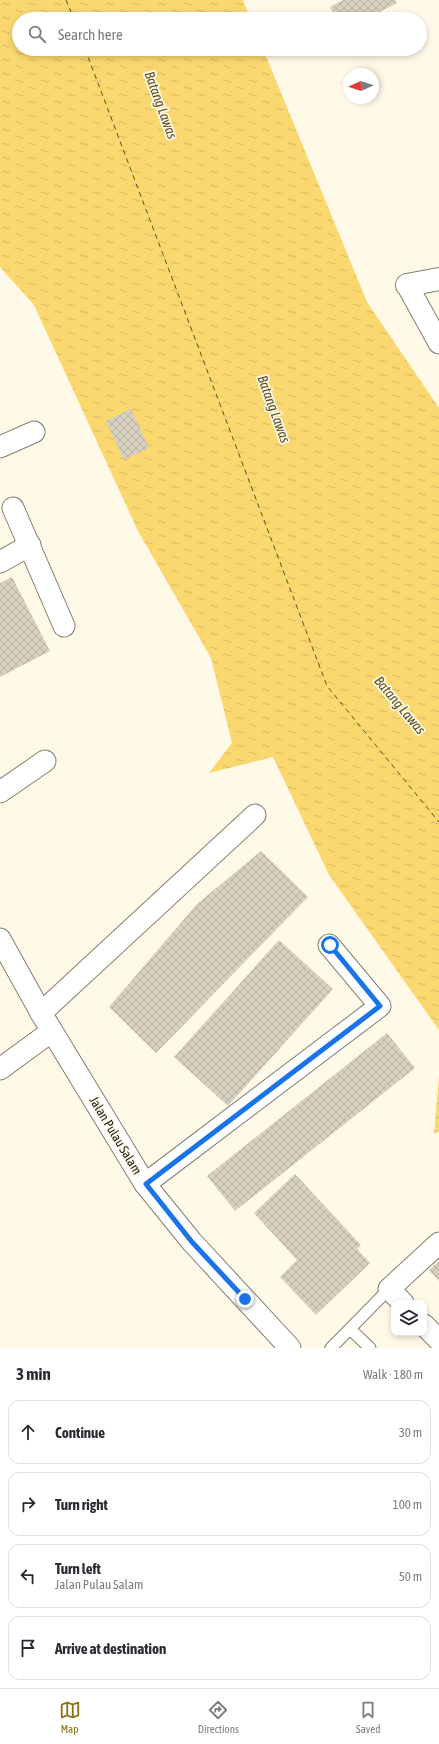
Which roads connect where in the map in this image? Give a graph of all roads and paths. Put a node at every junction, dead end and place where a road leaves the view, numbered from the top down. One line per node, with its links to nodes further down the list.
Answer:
1 (439, 280): 2 (street)
2 (407, 285): 3 (street)
3 (439, 343)
4 (34, 432): 5 (street)
5 (0, 447)
6 (13, 508): 7 (street)
7 (30, 545): 8 (street); 9 (street)
8 (0, 562)
9 (64, 626)
10 (45, 761): 11 (street)
11 (0, 792)
12 (254, 815): 15 (street)
13 (0, 939): 15 (street, Jalan Pulau Salam)
14 (330, 945): 17 (street)
15 (47, 1022): 16 (street); 17 (street, Jalan Pulau Salam)
16 (0, 1069)
17 (146, 1184): 23 (street, Jalan Pulau Salam)
18 (439, 1243): 19 (street)
19 (396, 1296): 21 (lane)
20 (427, 1328): 22 (street)
21 (350, 1329): 24 (lane); 25 (lane)
22 (439, 1340)
23 (290, 1348)
24 (331, 1348)
25 (370, 1348)

